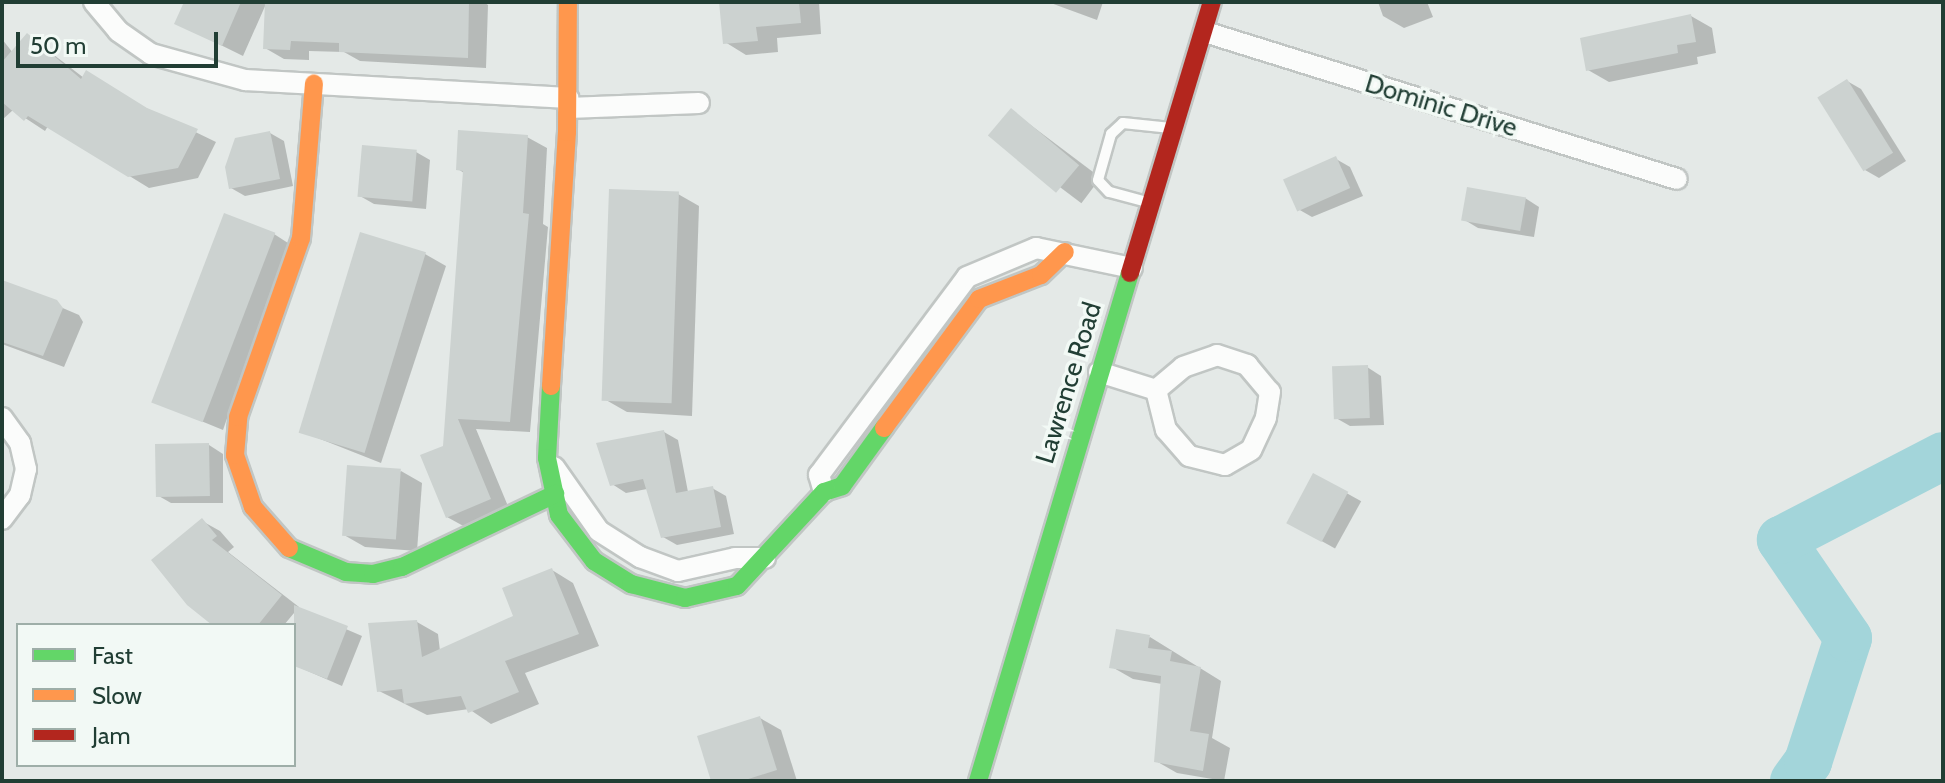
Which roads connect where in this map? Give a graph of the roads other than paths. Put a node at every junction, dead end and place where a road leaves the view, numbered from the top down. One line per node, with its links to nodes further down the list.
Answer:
1 (94, 2): 5 (street)
2 (568, 2): 6 (street)
3 (1212, 2): 4 (street, Lawrence Road)
4 (1205, 32): 8 (street, Lawrence Road); 9 (street, Dominic Drive)
5 (314, 84): 6 (street); 18 (street)
6 (568, 103): 7 (street); 16 (street)
7 (699, 103)
8 (1177, 129): 10 (street, Lawrence Road); 10 (lane)
9 (1677, 179)
10 (1153, 203): 12 (street, Lawrence Road)
11 (1065, 252): 12 (street); 17 (street); 17 (street)
12 (1132, 268): 13 (street, Lawrence Road)
13 (1099, 372): 14 (street); 21 (street, Lawrence Road)
14 (1156, 390): 14 (street)
15 (2, 418): 19 (street)
16 (547, 458): 18 (street); 20 (street)
17 (824, 492): 20 (street)
18 (555, 494): 20 (street)
19 (2, 519)
20 (765, 558)
21 (978, 781)

